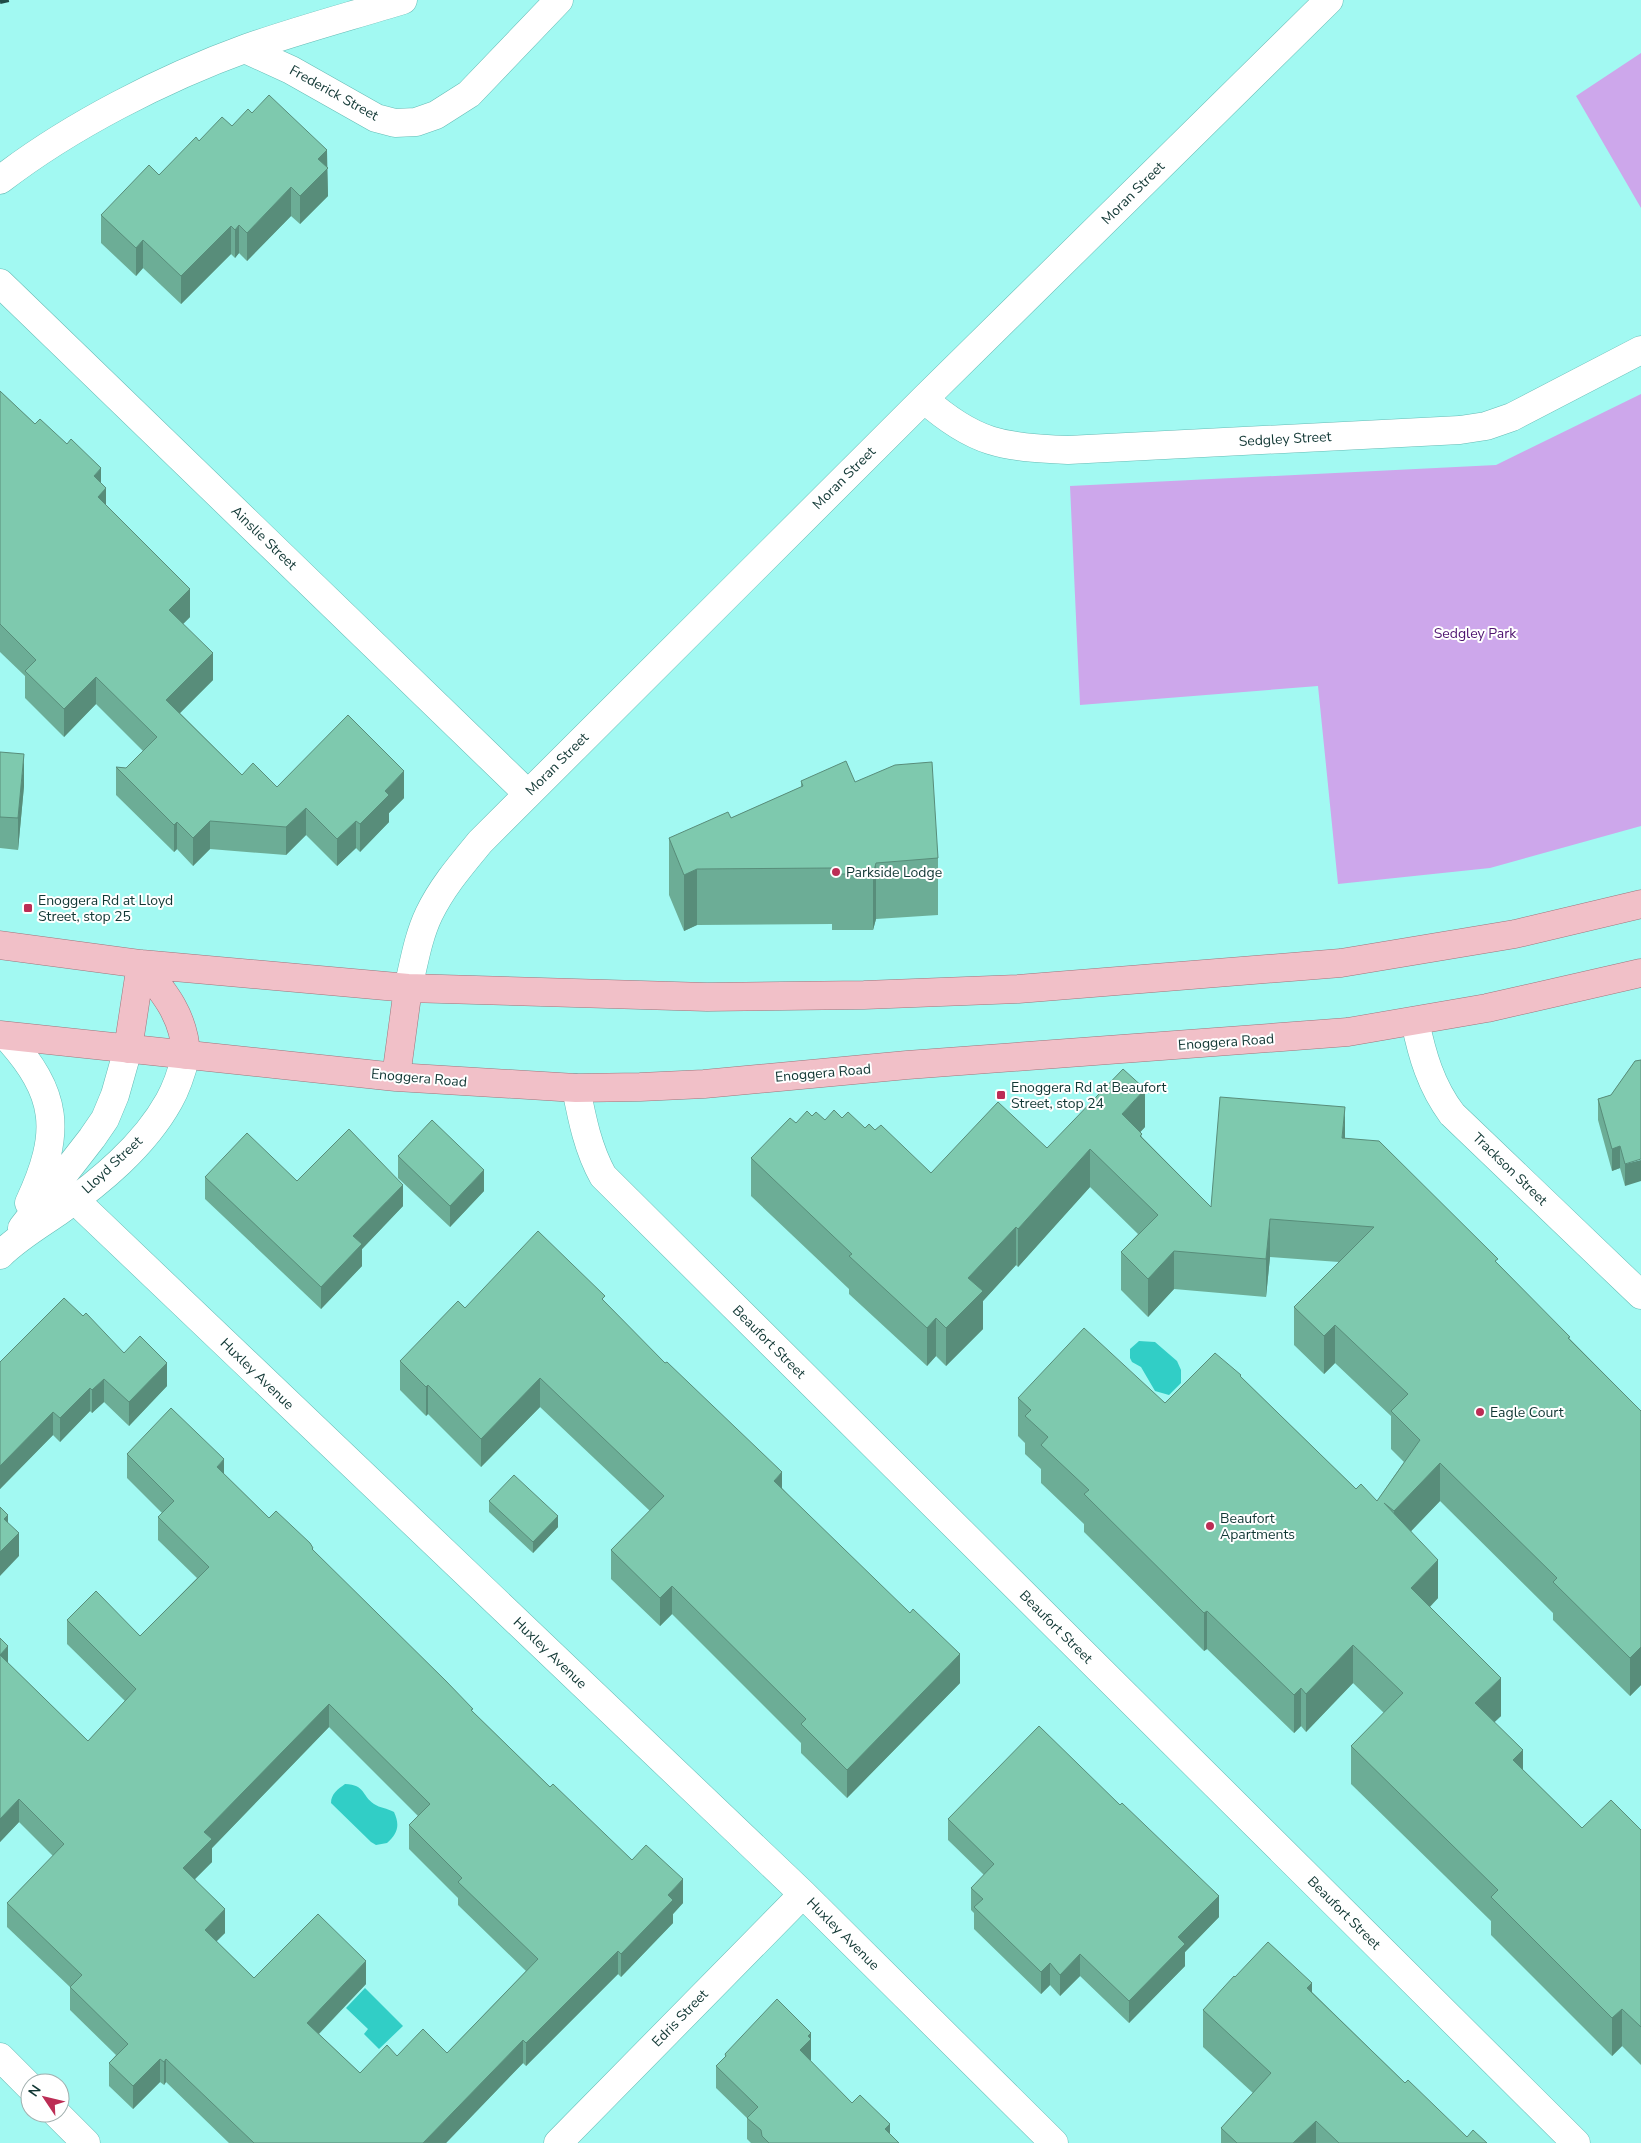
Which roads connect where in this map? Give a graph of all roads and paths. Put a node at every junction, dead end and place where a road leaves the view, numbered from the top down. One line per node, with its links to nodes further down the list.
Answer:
1 (403, 0): 4 (street)
2 (559, 0): 4 (street, Frederick Street)
3 (1329, 0): 8 (street, Moran Street)
4 (245, 49): 5 (street)
5 (0, 180)
6 (0, 283): 9 (street, Ainslie Street)
7 (1641, 350): 8 (street, Sedgley Street)
8 (924, 399): 9 (street, Moran Street)
9 (527, 793): 14 (street, Moran Street)
10 (1641, 904): 14 (main road)
11 (0, 946): 12 (main road)
12 (141, 964): 14 (main road); 17 (main road); 18 (main road)
13 (1641, 973): 15 (main road, Enoggera Road)
14 (408, 988): 19 (main road)
15 (1415, 1021): 20 (main road, Enoggera Road); 23 (street, Trackson Street)
16 (3, 1035): 17 (main road, Enoggera Road); 21 (street, Lloyd Street)
17 (128, 1049): 18 (main road, Enoggera Road); 21 (street)
18 (186, 1055): 19 (main road, Enoggera Road); 21 (street, Lloyd Street)
19 (396, 1077): 20 (main road, Enoggera Road)
20 (576, 1088): 31 (street, Beaufort Street)
21 (58, 1183): 22 (street, Lloyd Street); 22 (street, Lloyd Street); 24 (street, Huxley Avenue)
22 (3, 1252)
23 (1641, 1295)
24 (802, 1894): 29 (street, Edris Street); 30 (street, Huxley Avenue)
25 (0, 2057): 26 (street)
26 (20, 2077)
27 (66, 2123): 28 (street)
28 (86, 2143)
29 (558, 2143)
30 (1054, 2143)
31 (1576, 2143)

